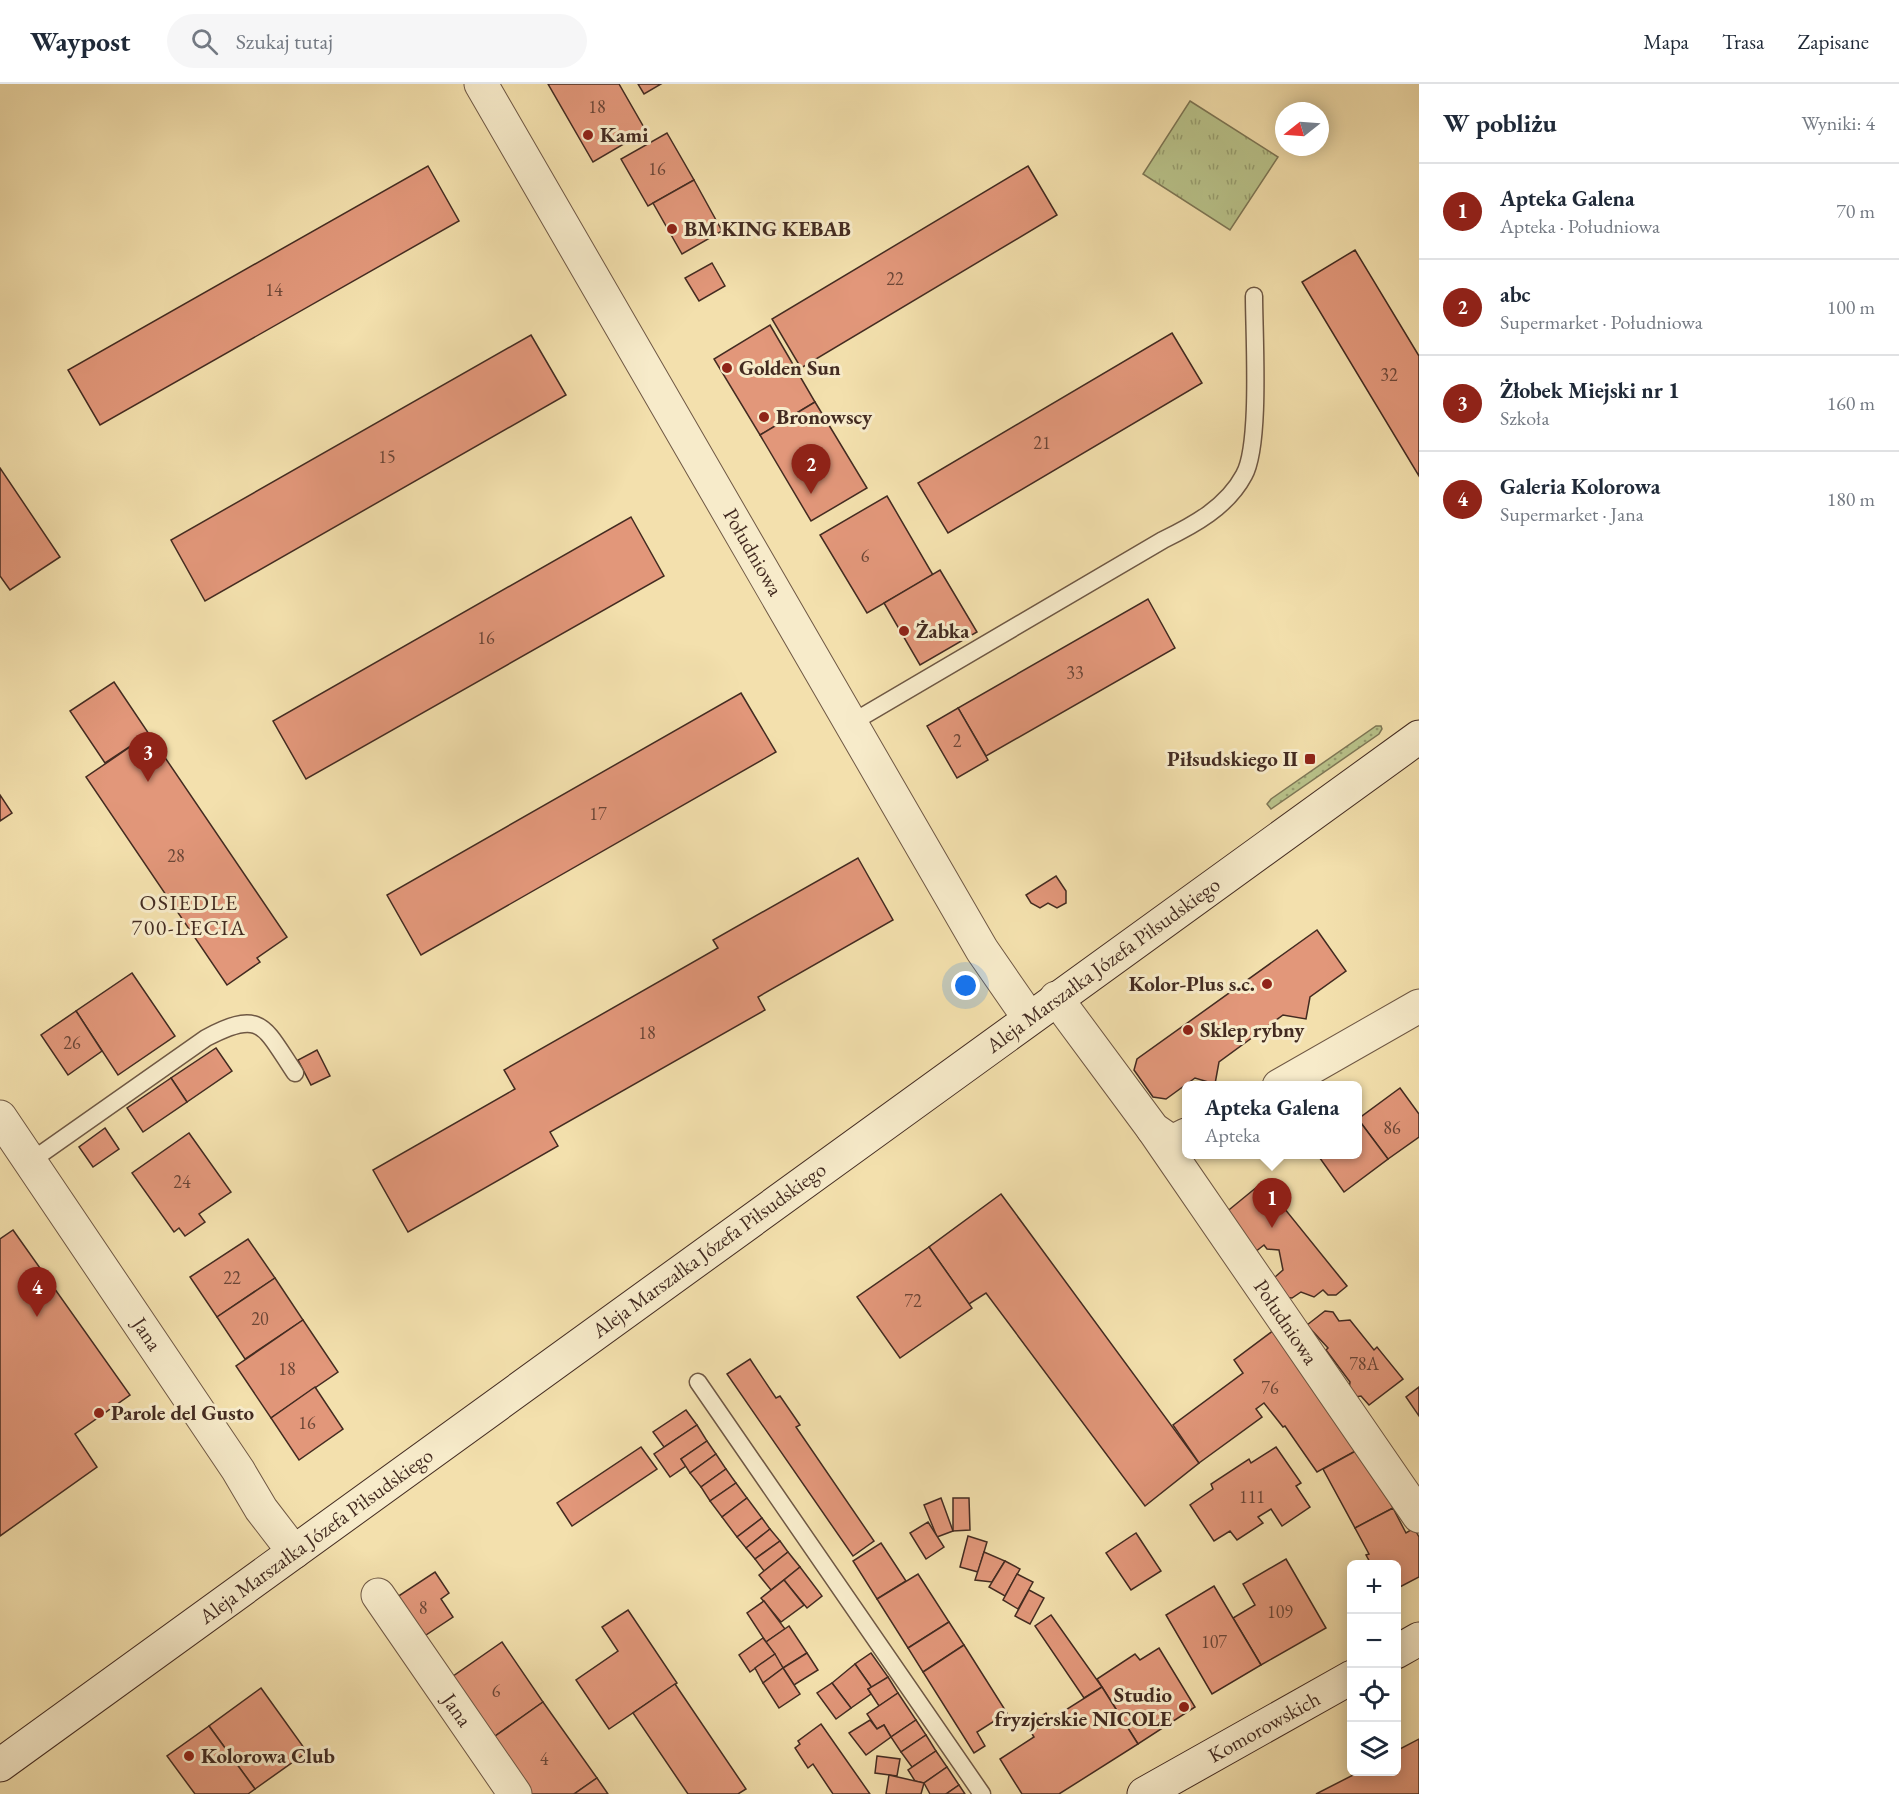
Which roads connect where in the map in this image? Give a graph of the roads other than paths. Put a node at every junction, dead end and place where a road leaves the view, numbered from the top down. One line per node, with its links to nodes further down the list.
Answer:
1 (481, 84): 3 (street, Południowa)
2 (1254, 296): 3 (lane)
3 (852, 722): 7 (street, Południowa)
4 (1419, 737): 5 (street, Aleja Marszałka Józefa Piłsudskiego)
5 (1056, 998): 7 (street, Aleja Marszałka Józefa Piłsudskiego); 11 (street, Południowa)
6 (1419, 1006): 9 (street)
7 (1029, 1018): 16 (street, Aleja Marszałka Józefa Piłsudskiego)
8 (295, 1073): 13 (lane)
9 (1288, 1081)
10 (0, 1117): 13 (street, Jana)
11 (1153, 1129): 12 (street); 15 (street, Południowa)
12 (1182, 1138)
13 (30, 1161): 16 (street, Jana)
14 (698, 1382): 23 (lane)
15 (1419, 1516)
16 (294, 1552): 21 (street, Aleja Marszałka Józefa Piłsudskiego)
17 (378, 1595): 22 (street, Jana)
18 (1419, 1639): 19 (street)
19 (1401, 1649)
20 (1347, 1680): 24 (street, Komorowskich)
21 (0, 1765)
22 (515, 1794)
23 (982, 1794)
24 (1144, 1794)

